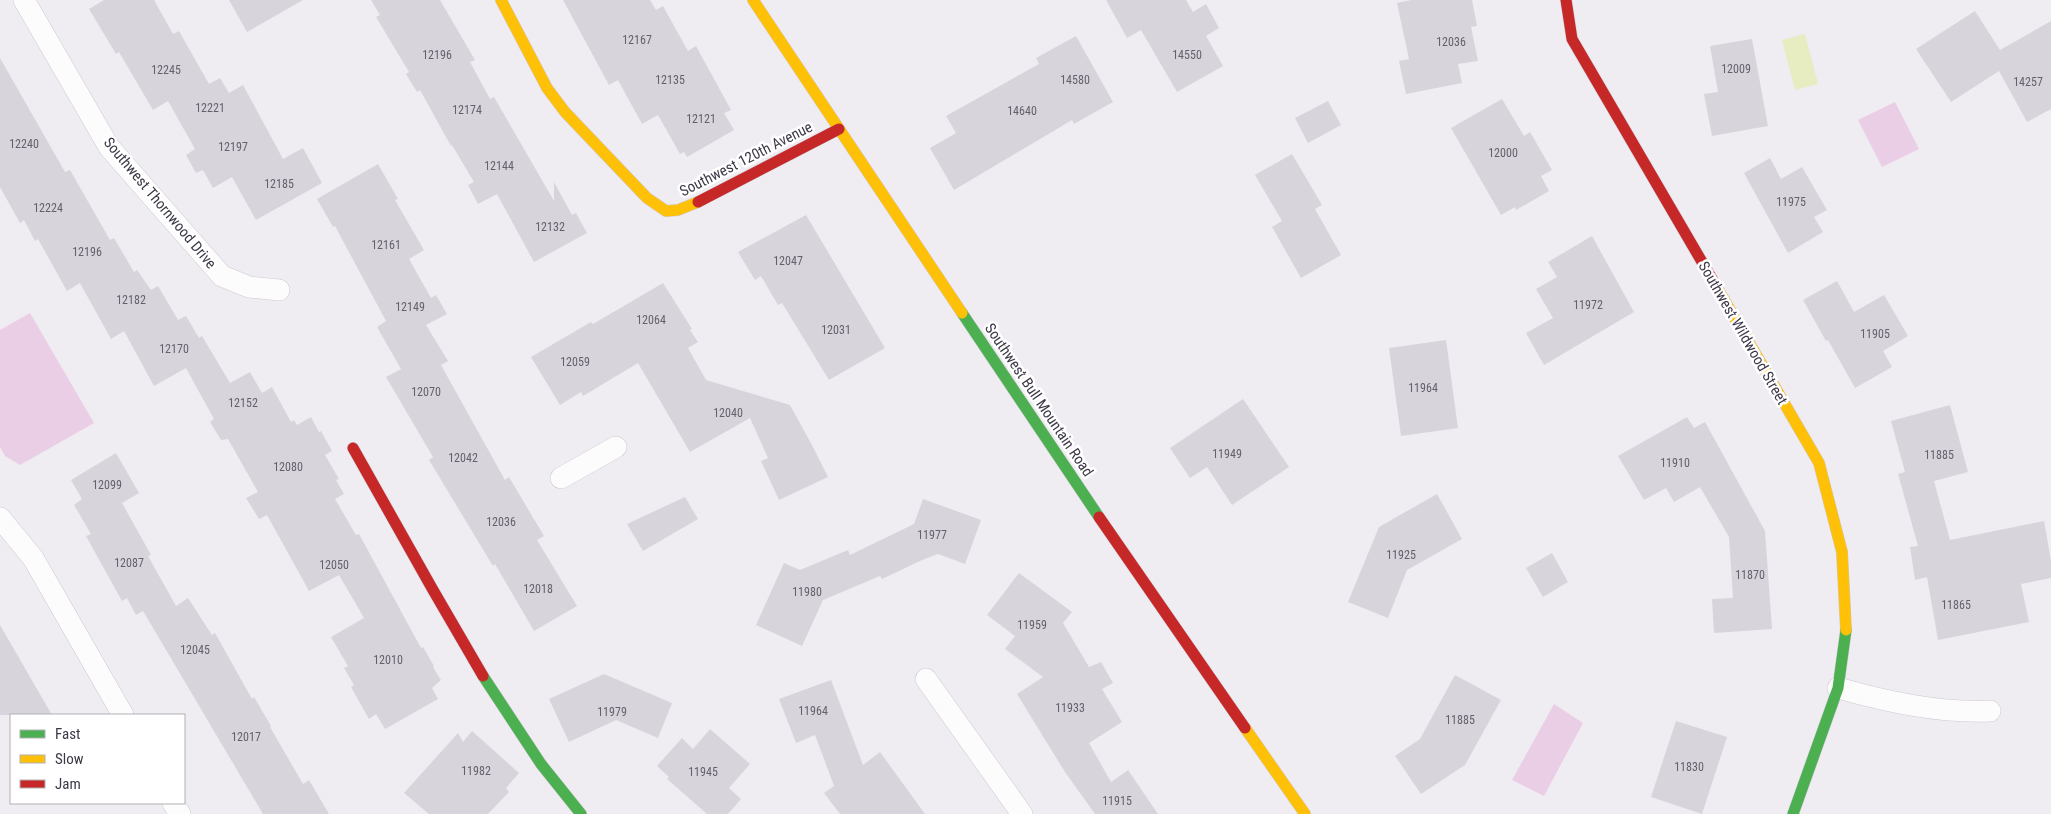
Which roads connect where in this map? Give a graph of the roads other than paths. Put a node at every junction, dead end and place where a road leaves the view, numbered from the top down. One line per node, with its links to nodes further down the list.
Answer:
1 (24, 0): 6 (street, Southwest Thornwood Drive)
2 (501, 0): 5 (street, Southwest 120th Avenue)
3 (753, 0): 5 (street, Southwest Bull Mountain Road)
4 (1566, 0): 12 (street, Southwest Wildwood Street)
5 (839, 128): 17 (street, Southwest Bull Mountain Road)
6 (279, 290)
7 (616, 447): 9 (street)
8 (353, 448): 15 (street)
9 (561, 478)
10 (0, 518): 14 (street)
11 (926, 679): 16 (street)
12 (1838, 688): 13 (street); 18 (street, Southwest Wildwood Street)
13 (1990, 710)
14 (122, 714)
15 (581, 814)
16 (1022, 814)
17 (1305, 814)
18 (1794, 814)

